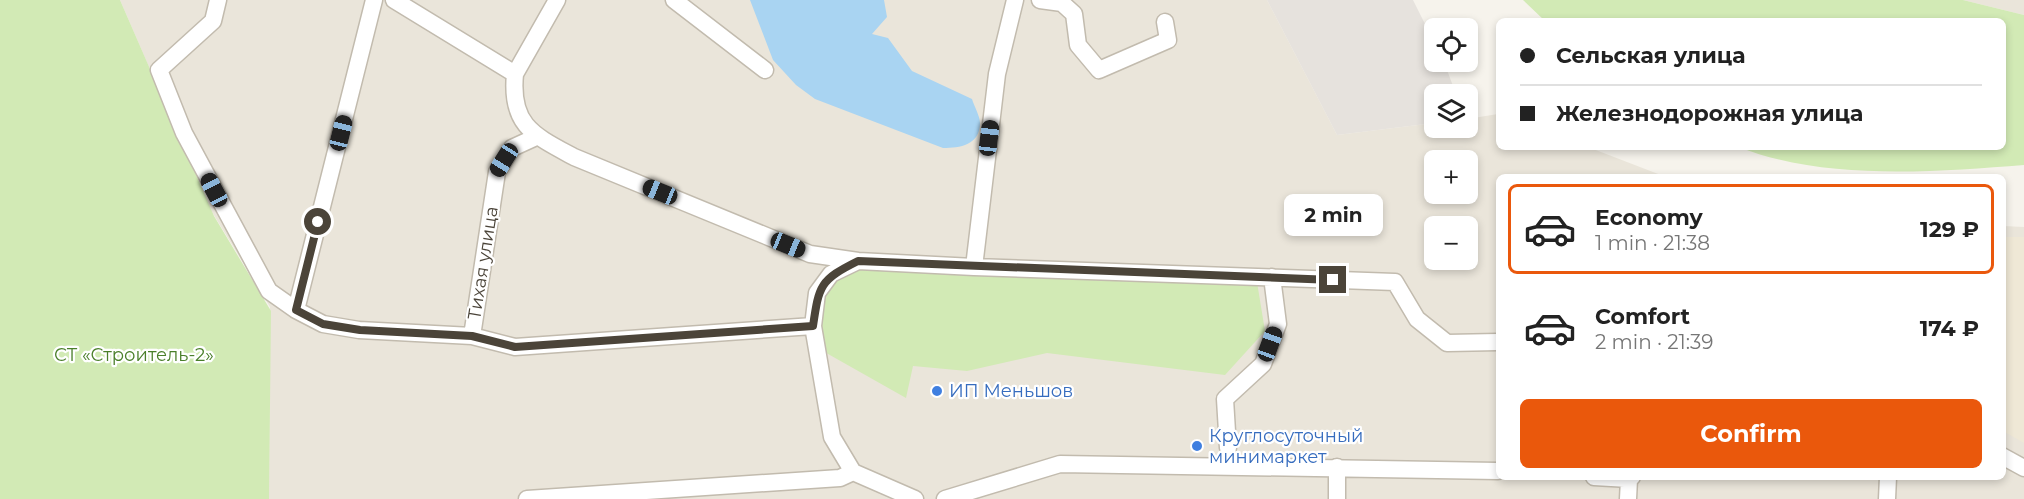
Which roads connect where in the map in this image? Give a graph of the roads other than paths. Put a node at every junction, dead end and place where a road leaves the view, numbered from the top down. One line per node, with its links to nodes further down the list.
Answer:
1 (218, 0): 15 (street)
2 (374, 0): 15 (street)
3 (394, 0): 10 (street)
4 (557, 0): 10 (street)
5 (674, 0): 9 (street)
6 (1015, 0): 13 (street)
7 (1040, 0): 8 (street)
8 (1165, 22)
9 (765, 70)
10 (515, 74): 11 (street)
11 (536, 137): 12 (street); 17 (street, Тихая улица)
12 (858, 261): 13 (street); 16 (street)
13 (974, 267): 14 (street)
14 (1272, 277): 18 (street); 19 (street)
15 (296, 310): 17 (street)
16 (813, 326): 17 (street); 25 (street)
17 (472, 336)
18 (1496, 342)
19 (1228, 448)
20 (2006, 458): 23 (street)
21 (1337, 467): 24 (street); 30 (street); 31 (street)
22 (2006, 468): 23 (street)
23 (2024, 468)
24 (1496, 471)
25 (853, 472): 28 (street); 29 (street)
26 (1630, 480): 32 (street)
27 (1888, 480): 33 (street)
28 (527, 499)
29 (915, 499)
30 (945, 499)
31 (1337, 499)
32 (1628, 499)
33 (1887, 499)

